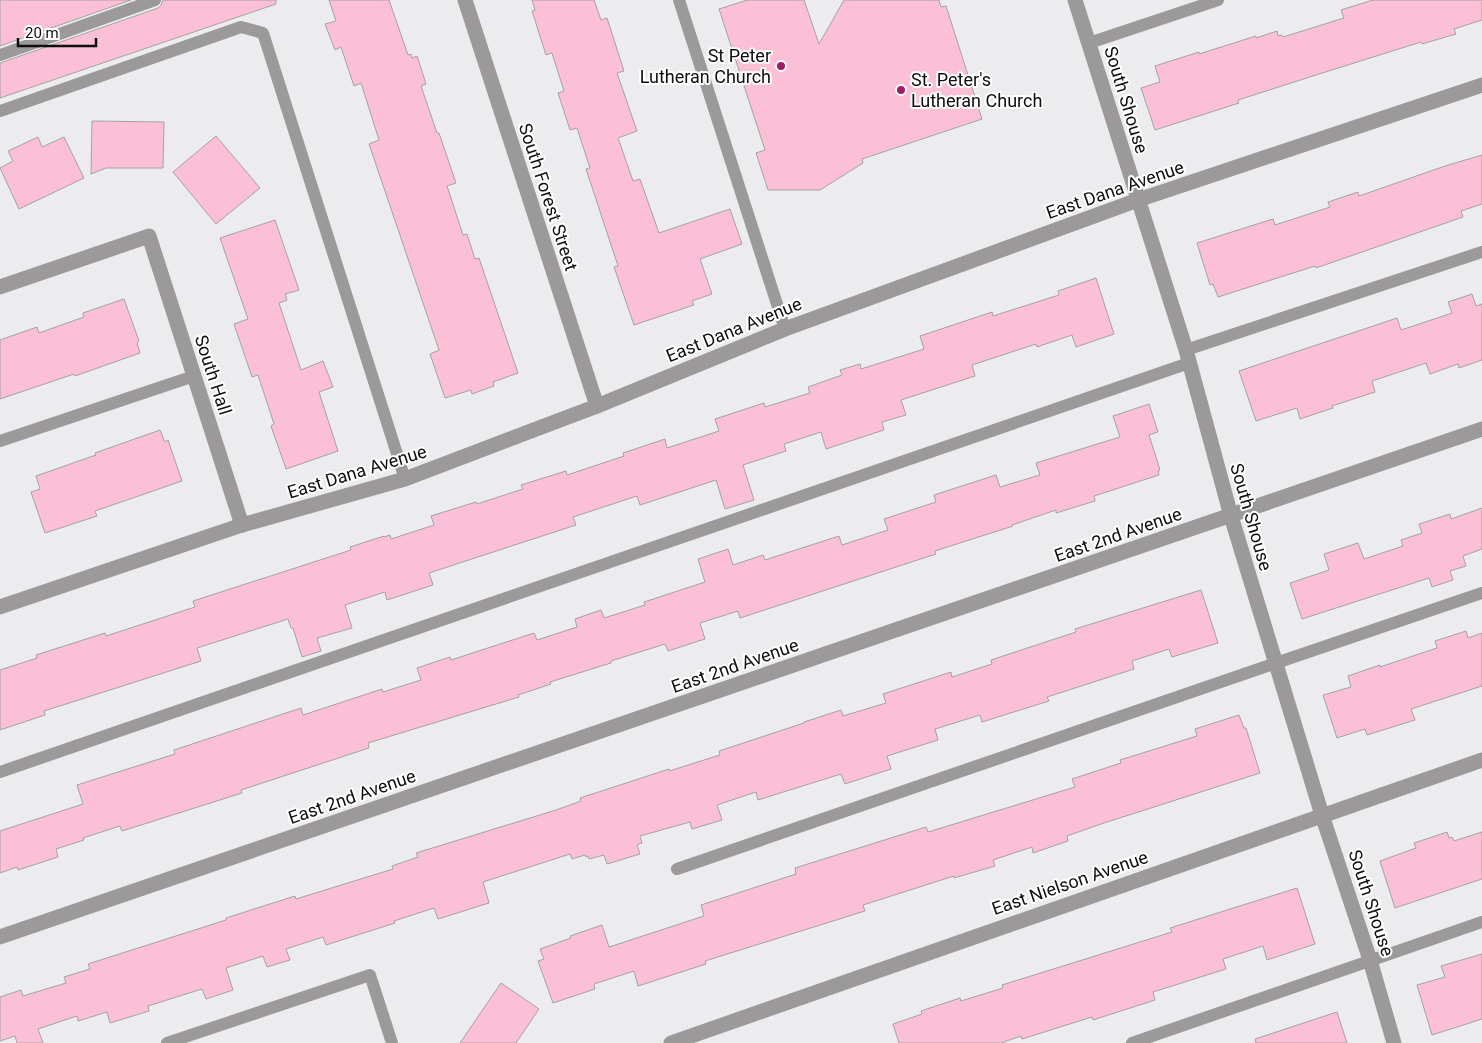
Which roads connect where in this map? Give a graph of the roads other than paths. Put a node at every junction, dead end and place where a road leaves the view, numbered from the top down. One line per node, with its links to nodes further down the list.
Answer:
1 (155, 0): 7 (lane)
2 (465, 0): 16 (street, South Forest Street)
3 (679, 0): 13 (lane)
4 (1076, 0): 6 (street, South Shouse)
5 (1218, 0): 6 (lane)
6 (1089, 43): 10 (street, South Shouse)
7 (0, 55)
8 (1482, 85): 10 (street, East Dana Avenue)
9 (0, 110): 19 (lane)
10 (1138, 200): 13 (street, East Dana Avenue); 14 (street, South Shouse)
11 (1482, 252): 14 (lane)
12 (0, 287): 15 (street, South Hall)
13 (785, 328): 16 (street, East Dana Avenue)
14 (1187, 356): 20 (street, South Shouse); 26 (lane)
15 (194, 376): 18 (lane); 21 (street, South Hall)
16 (596, 406): 19 (street, East Dana Avenue)
17 (1482, 429): 20 (street, East 2nd Avenue)
18 (0, 441)
19 (405, 479): 21 (street, East Dana Avenue)
20 (1231, 516): 24 (street, South Shouse); 30 (street, East 2nd Avenue)
21 (242, 525): 23 (street, East Dana Avenue)
22 (1482, 593): 24 (lane)
23 (0, 607)
24 (1276, 663): 27 (street, South Shouse); 28 (lane)
25 (1482, 760): 27 (street, East Nielson Avenue)
26 (0, 772)
27 (1322, 815): 31 (street, South Shouse); 34 (street, East Nielson Avenue)
28 (676, 869)
29 (1482, 922): 31 (lane)
30 (0, 937)
31 (1370, 960): 35 (lane); 36 (street, South Shouse)
32 (167, 1043): 33 (lane)
33 (392, 1043)
34 (671, 1043)
35 (1132, 1043)
36 (1394, 1043)

